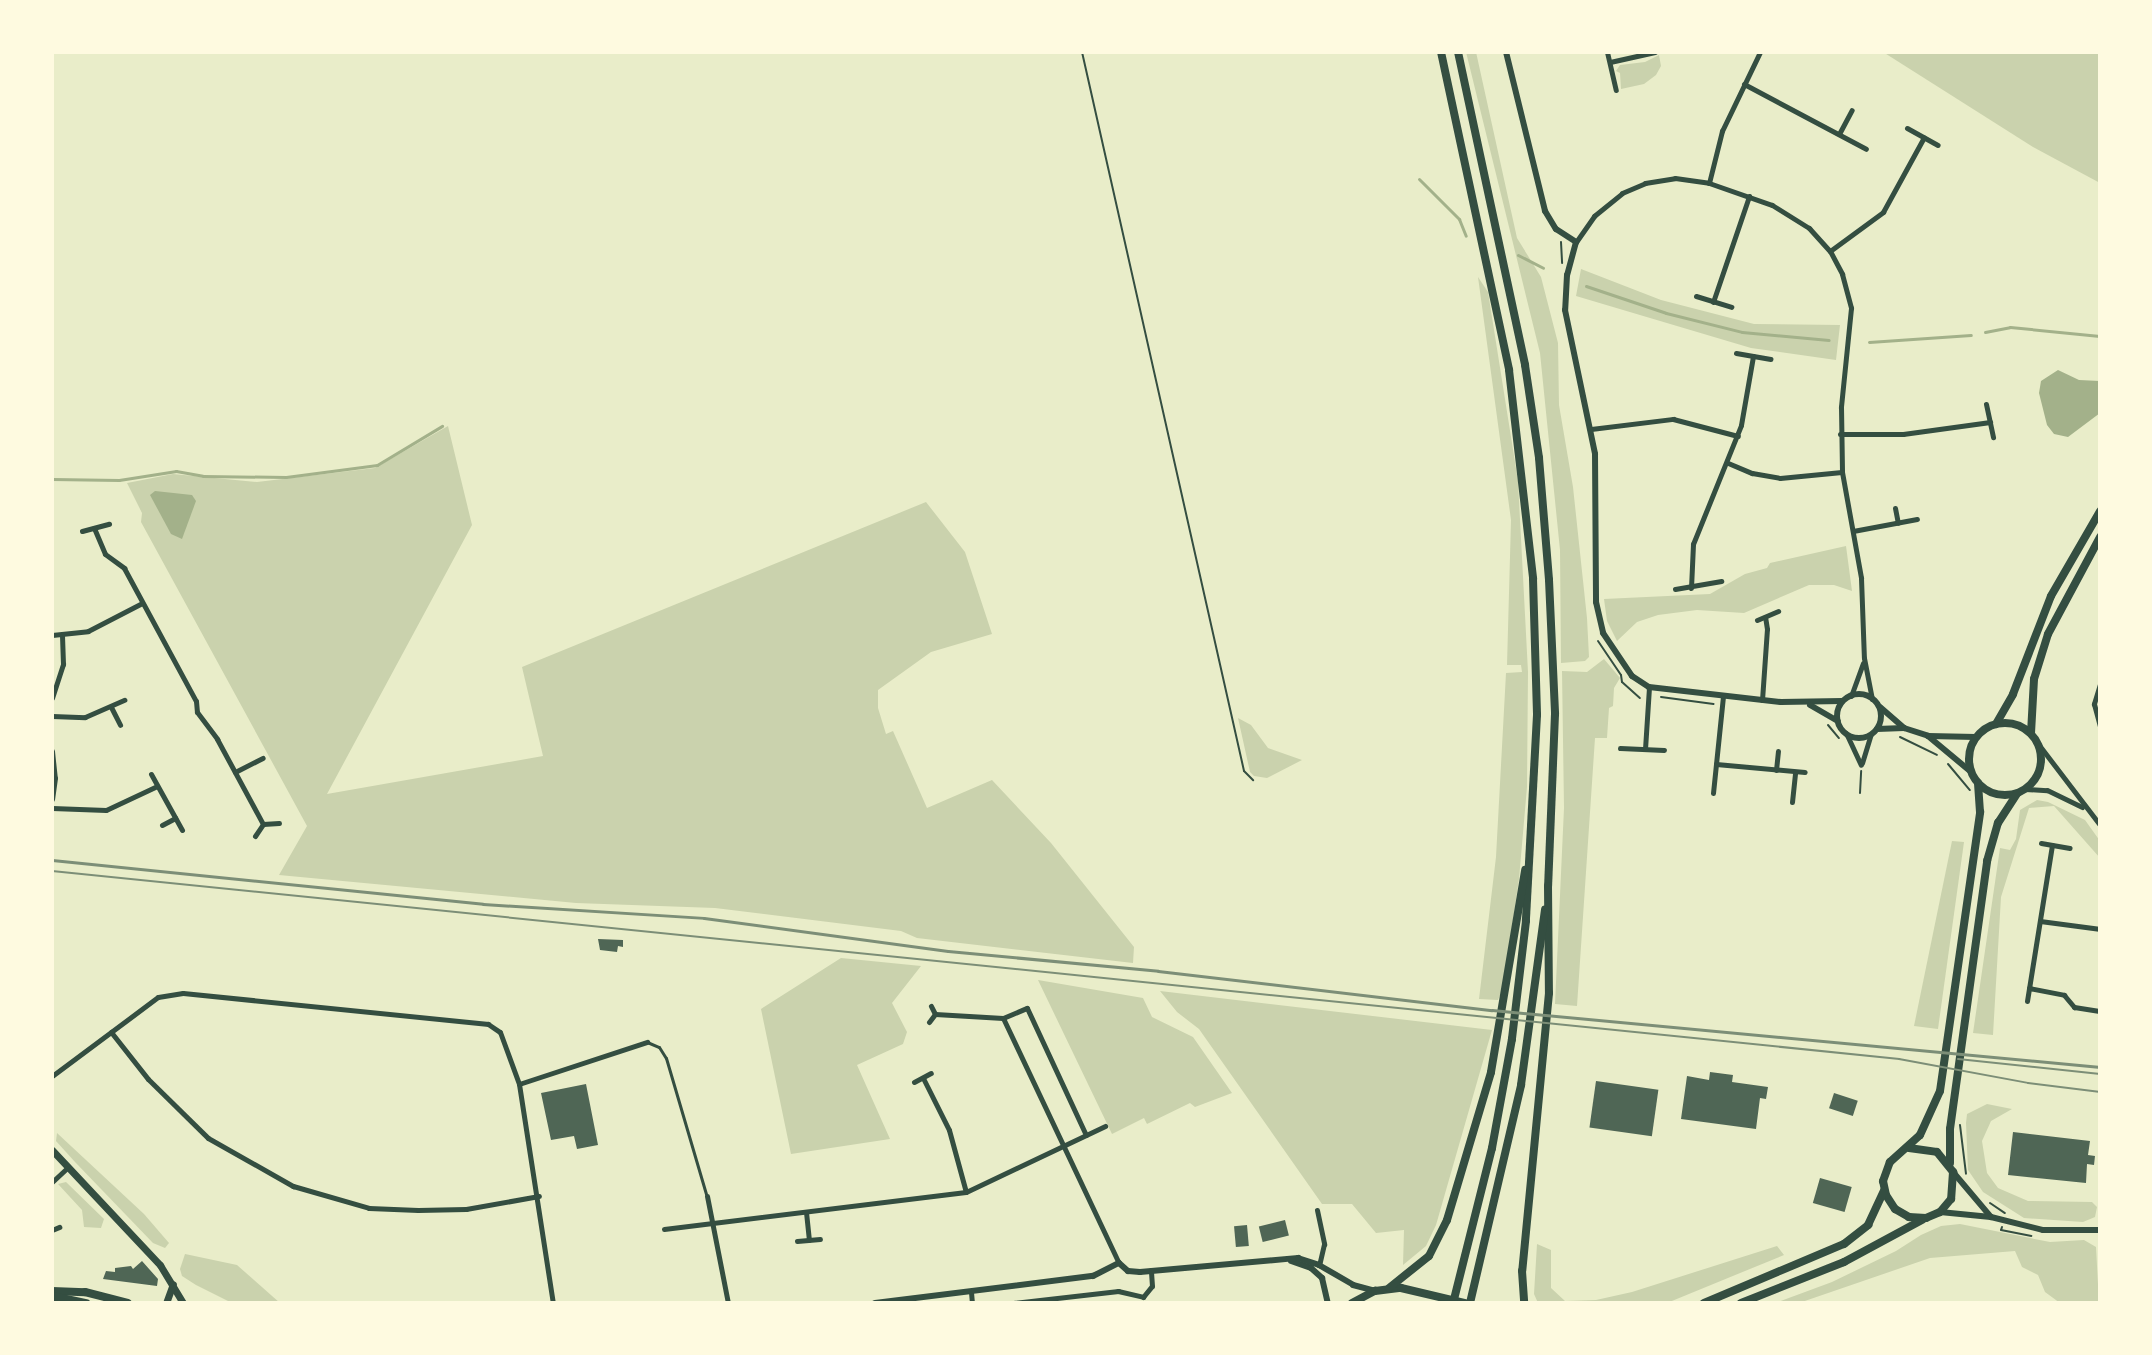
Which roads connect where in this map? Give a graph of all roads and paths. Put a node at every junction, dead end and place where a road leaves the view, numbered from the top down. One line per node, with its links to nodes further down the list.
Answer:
1 (1082, 52): 94 (path)
2 (1441, 52): 105 (main road)
3 (1458, 52): 116 (main road)
4 (1506, 52): 19 (street)
5 (1607, 52): 8 (street)
6 (1655, 52): 8 (street)
7 (1760, 52): 9 (street)
8 (1610, 62): 10 (street)
9 (1744, 84): 13 (street); 17 (street)
10 (1616, 90)
11 (1852, 110): 13 (street)
12 (1907, 128): 14 (street)
13 (1839, 134): 16 (street)
14 (1924, 137): 15 (street); 20 (street)
15 (1938, 145)
16 (1866, 149)
17 (1709, 183): 18 (street); 19 (street)
18 (1749, 196): 20 (street); 22 (street)
19 (1576, 242): 29 (street)
20 (1830, 251): 30 (street)
21 (1696, 296): 22 (street)
22 (1713, 302): 23 (street)
23 (1731, 307)
24 (1736, 353): 25 (street)
25 (1753, 356): 26 (street); 31 (street)
26 (1770, 359)
27 (1986, 404): 28 (street)
28 (1990, 422): 30 (street); 32 (street)
29 (1591, 429): 31 (street); 55 (street)
30 (1840, 434): 34 (street)
31 (1738, 436): 33 (street)
32 (1993, 437)
33 (1728, 463): 34 (street); 45 (street)
34 (1842, 472): 42 (street)
35 (1895, 508): 38 (street)
36 (2100, 511): 69 (main road)
37 (1917, 519): 38 (street)
38 (1898, 523): 42 (street)
39 (109, 524): 40 (street)
40 (94, 528): 41 (street); 47 (street)
41 (82, 531)
42 (1853, 531): 53 (street)
43 (2100, 537): 74 (main road)
44 (1721, 581): 45 (street)
45 (1691, 588): 46 (street)
46 (1675, 589)
47 (142, 603): 52 (street); 91 (street)
48 (1778, 611): 49 (street)
49 (1765, 617): 50 (street); 61 (street)
50 (1757, 620)
51 (52, 635): 52 (street)
52 (62, 636): 58 (street)
53 (1864, 658): 56 (street); 59 (street)
54 (2100, 684): 71 (street)
55 (1649, 687): 57 (street); 81 (street)
56 (1851, 696): 59 (street); 62 (street)
57 (1723, 697): 61 (street); 86 (street)
58 (52, 698)
59 (1872, 699): 64 (street)
60 (124, 700): 65 (street)
61 (1762, 700): 63 (street)
62 (1842, 701): 63 (street); 67 (street)
63 (1806, 704): 67 (street)
64 (1878, 705): 72 (street); 73 (street)
65 (111, 707): 66 (street); 70 (street)
66 (52, 716)
67 (1838, 721): 76 (street)
68 (1824, 722): 76 (path)
69 (1996, 724): 74 (main road); 78 (main road)
70 (120, 725)
71 (2100, 727)
72 (1904, 728): 73 (street); 77 (street)
73 (1874, 731): 76 (street); 87 (street)
74 (2031, 733): 79 (main road)
75 (1891, 734): 100 (path)
76 (1844, 736): 87 (street)
77 (1928, 736): 78 (street); 90 (street)
78 (1976, 737): 90 (main road)
79 (2039, 745): 97 (main road); 104 (street)
80 (1620, 748): 81 (street)
81 (1645, 749): 82 (street)
82 (1664, 750)
83 (52, 751): 101 (street)
84 (1778, 751): 88 (street)
85 (263, 758): 91 (street)
86 (1716, 764): 88 (street); 98 (street)
87 (1861, 765): 99 (path)
88 (1776, 770): 89 (street)
89 (1795, 771): 92 (street); 102 (street)
90 (1970, 771): 95 (main road)
91 (235, 772): 108 (street)
92 (1805, 772)
93 (151, 774): 96 (street)
94 (1253, 780)
95 (1978, 783): 97 (main road); 137 (main road)
96 (157, 786): 103 (street); 106 (street)
97 (2021, 792): 104 (street); 140 (main road)
98 (1713, 793)
99 (1860, 793)
100 (1972, 797)
101 (52, 799)
102 (1792, 802)
103 (52, 808)
104 (2087, 809): 110 (street)
105 (1533, 816): 167 (main road); 183 (main road)
106 (175, 817): 109 (street); 111 (street)
107 (279, 823): 108 (street)
108 (263, 824): 112 (street)
109 (162, 825)
110 (2100, 825)
111 (182, 830)
112 (255, 836)
113 (2041, 843): 114 (street)
114 (2052, 845): 115 (street); 117 (street)
115 (2070, 848)
116 (1548, 886): 184 (main road); 185 (main road)
117 (2040, 921): 118 (street); 119 (street)
118 (2100, 929)
119 (2029, 988): 120 (street); 122 (street)
120 (2027, 1001)
121 (931, 1006): 123 (street)
122 (2098, 1011)
123 (935, 1014): 124 (street); 125 (street)
124 (1003, 1018): 135 (street); 136 (street)
125 (929, 1022)
126 (111, 1032): 129 (street); 132 (street); 145 (street)
127 (647, 1042): 132 (street); 146 (lane)
128 (931, 1073): 130 (street)
129 (52, 1076)
130 (923, 1078): 131 (street); 144 (street)
131 (914, 1082)
132 (519, 1084): 145 (street)
133 (1960, 1115): 142 (path)
134 (1105, 1126): 135 (street)
135 (1086, 1135): 136 (street)
136 (1063, 1147): 144 (street); 163 (street)
137 (1909, 1148): 140 (main road); 143 (main road)
138 (52, 1150): 139 (main road)
139 (68, 1167): 141 (street); 166 (main road)
140 (1952, 1168): 150 (main road); 152 (street)
141 (52, 1182)
142 (1971, 1184)
143 (1884, 1190): 153 (main road); 186 (main road)
144 (966, 1192): 149 (street)
145 (539, 1196): 176 (street)
146 (707, 1196): 154 (street)
147 (1981, 1197): 151 (path)
148 (1317, 1210): 164 (street)
149 (806, 1212): 154 (street); 160 (street)
150 (1940, 1212): 152 (street); 153 (main road)
151 (2005, 1213)
152 (1991, 1217): 158 (street)
153 (1926, 1218): 187 (main road)
154 (711, 1222): 156 (street); 177 (street)
155 (59, 1227): 157 (street)
156 (664, 1229)
157 (52, 1230)
158 (2100, 1230)
159 (820, 1239): 160 (street)
160 (809, 1240): 161 (street)
161 (797, 1241)
162 (1280, 1259): 164 (street); 165 (street); 181 (street)
163 (1119, 1263): 165 (street); 169 (street)
164 (1319, 1265): 168 (street)
165 (1151, 1270): 171 (street)
166 (173, 1282): 174 (main road); 175 (main road)
167 (1389, 1288): 168 (main road); 184 (main road)
168 (1375, 1291): 182 (main road)
169 (971, 1292): 178 (street); 179 (street)
170 (53, 1298): 172 (main road); 173 (main road)
171 (1074, 1299): 180 (street)
172 (86, 1303)
173 (128, 1303)
174 (166, 1303)
175 (183, 1303)
176 (553, 1303)
177 (728, 1303)
178 (875, 1303)
179 (972, 1303)
180 (1013, 1303)
181 (1328, 1303)
182 (1352, 1303)
183 (1453, 1303)
184 (1468, 1303)
185 (1524, 1303)
186 (1704, 1303)
187 (1741, 1303)

